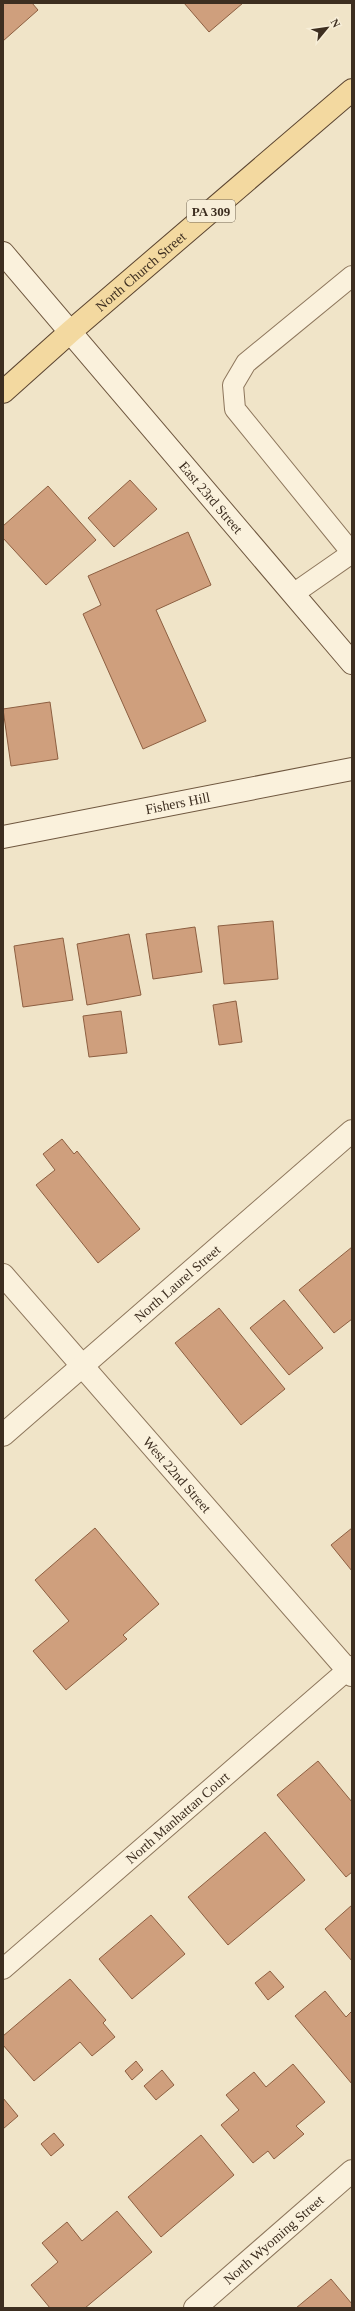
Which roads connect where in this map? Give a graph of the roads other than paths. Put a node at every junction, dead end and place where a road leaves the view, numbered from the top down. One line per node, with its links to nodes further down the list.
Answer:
1 (352, 90): 4 (main road, North Church Street / PA 309)
2 (3, 253): 4 (street, East 23rd Street)
3 (352, 276): 6 (lane)
4 (70, 332): 5 (main road, North Church Street / PA 309); 7 (street, East 23rd Street)
5 (3, 392)
6 (352, 553): 7 (lane)
7 (293, 594): 8 (street, East 23rd Street)
8 (352, 663)
9 (352, 769): 10 (street, Fishers Hill)
10 (3, 837)
11 (352, 1131): 13 (street, North Laurel Street)
12 (3, 1275): 13 (street, West 22nd Street)
13 (83, 1365): 14 (street, North Laurel Street); 15 (street, West 22nd Street)
14 (3, 1435)
15 (351, 1670): 16 (lane, North Manhattan Court)
16 (3, 1970)
17 (352, 2171): 18 (street, North Wyoming Street)
18 (195, 2308)

